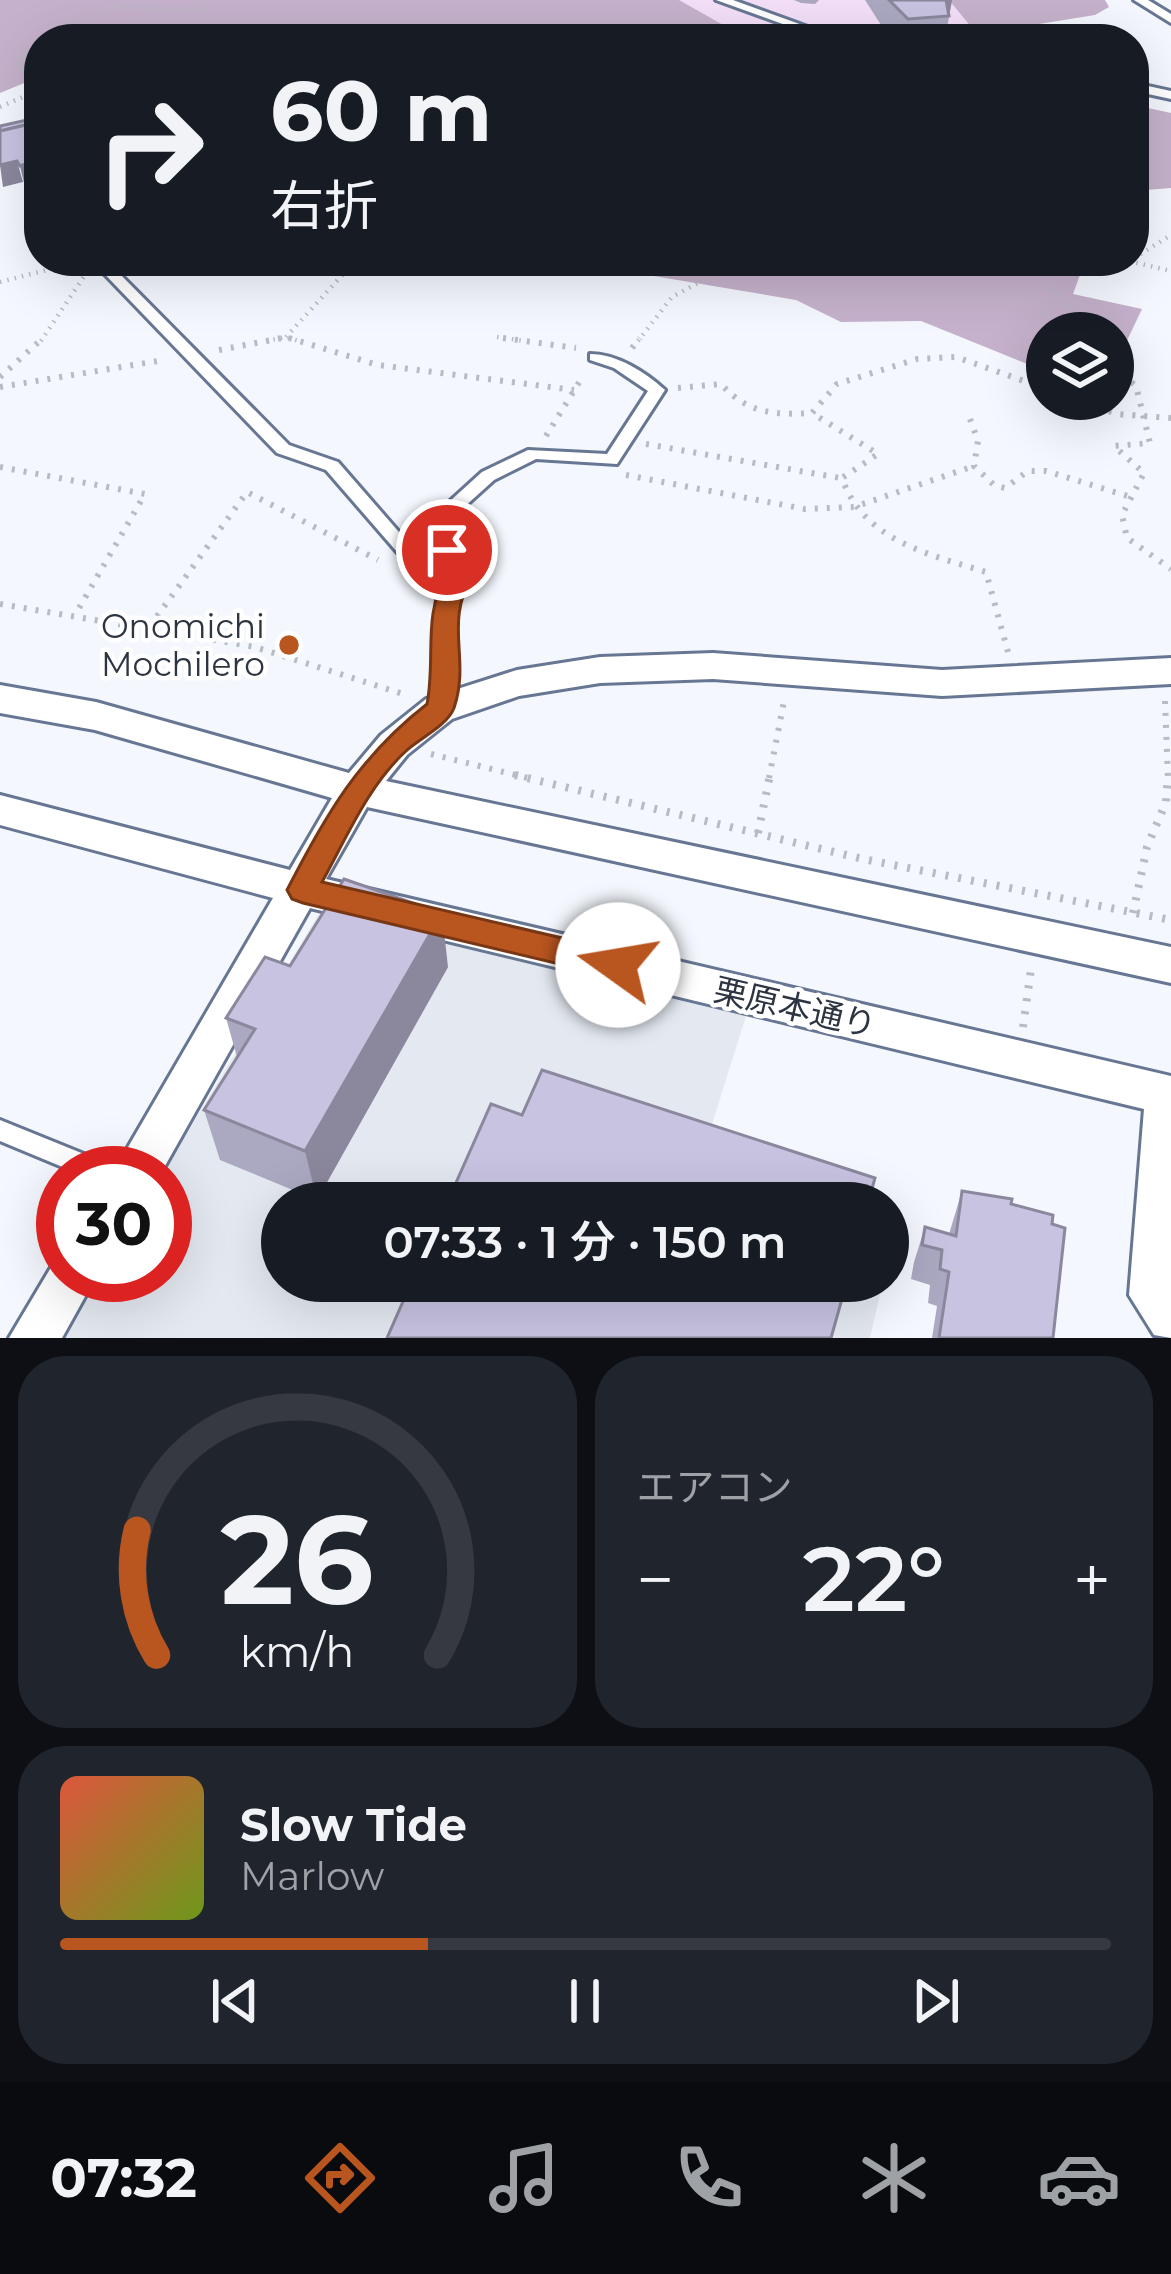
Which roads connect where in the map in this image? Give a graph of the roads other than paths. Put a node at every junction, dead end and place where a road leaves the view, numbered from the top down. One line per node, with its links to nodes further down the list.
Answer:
1 (722, 0): 4 (lane)
2 (1140, 0): 3 (lane)
3 (1171, 19)
4 (792, 24)
5 (111, 276): 7 (lane)
6 (595, 357): 7 (lane)
7 (446, 597): 10 (lane)
8 (1158, 673): 10 (street)
9 (0, 699): 11 (street)
10 (440, 709): 11 (street)
11 (357, 790): 13 (street); 14 (street)
12 (0, 810): 13 (street, 栗原本通り)
13 (303, 890): 15 (street, 栗原本通り); 18 (street)
14 (1171, 965)
15 (1169, 1096): 20 (street)
16 (0, 1130): 17 (lane)
17 (38, 1146)
18 (152, 1146)
19 (56, 1302): 21 (street)
20 (1171, 1318)
21 (34, 1338)

